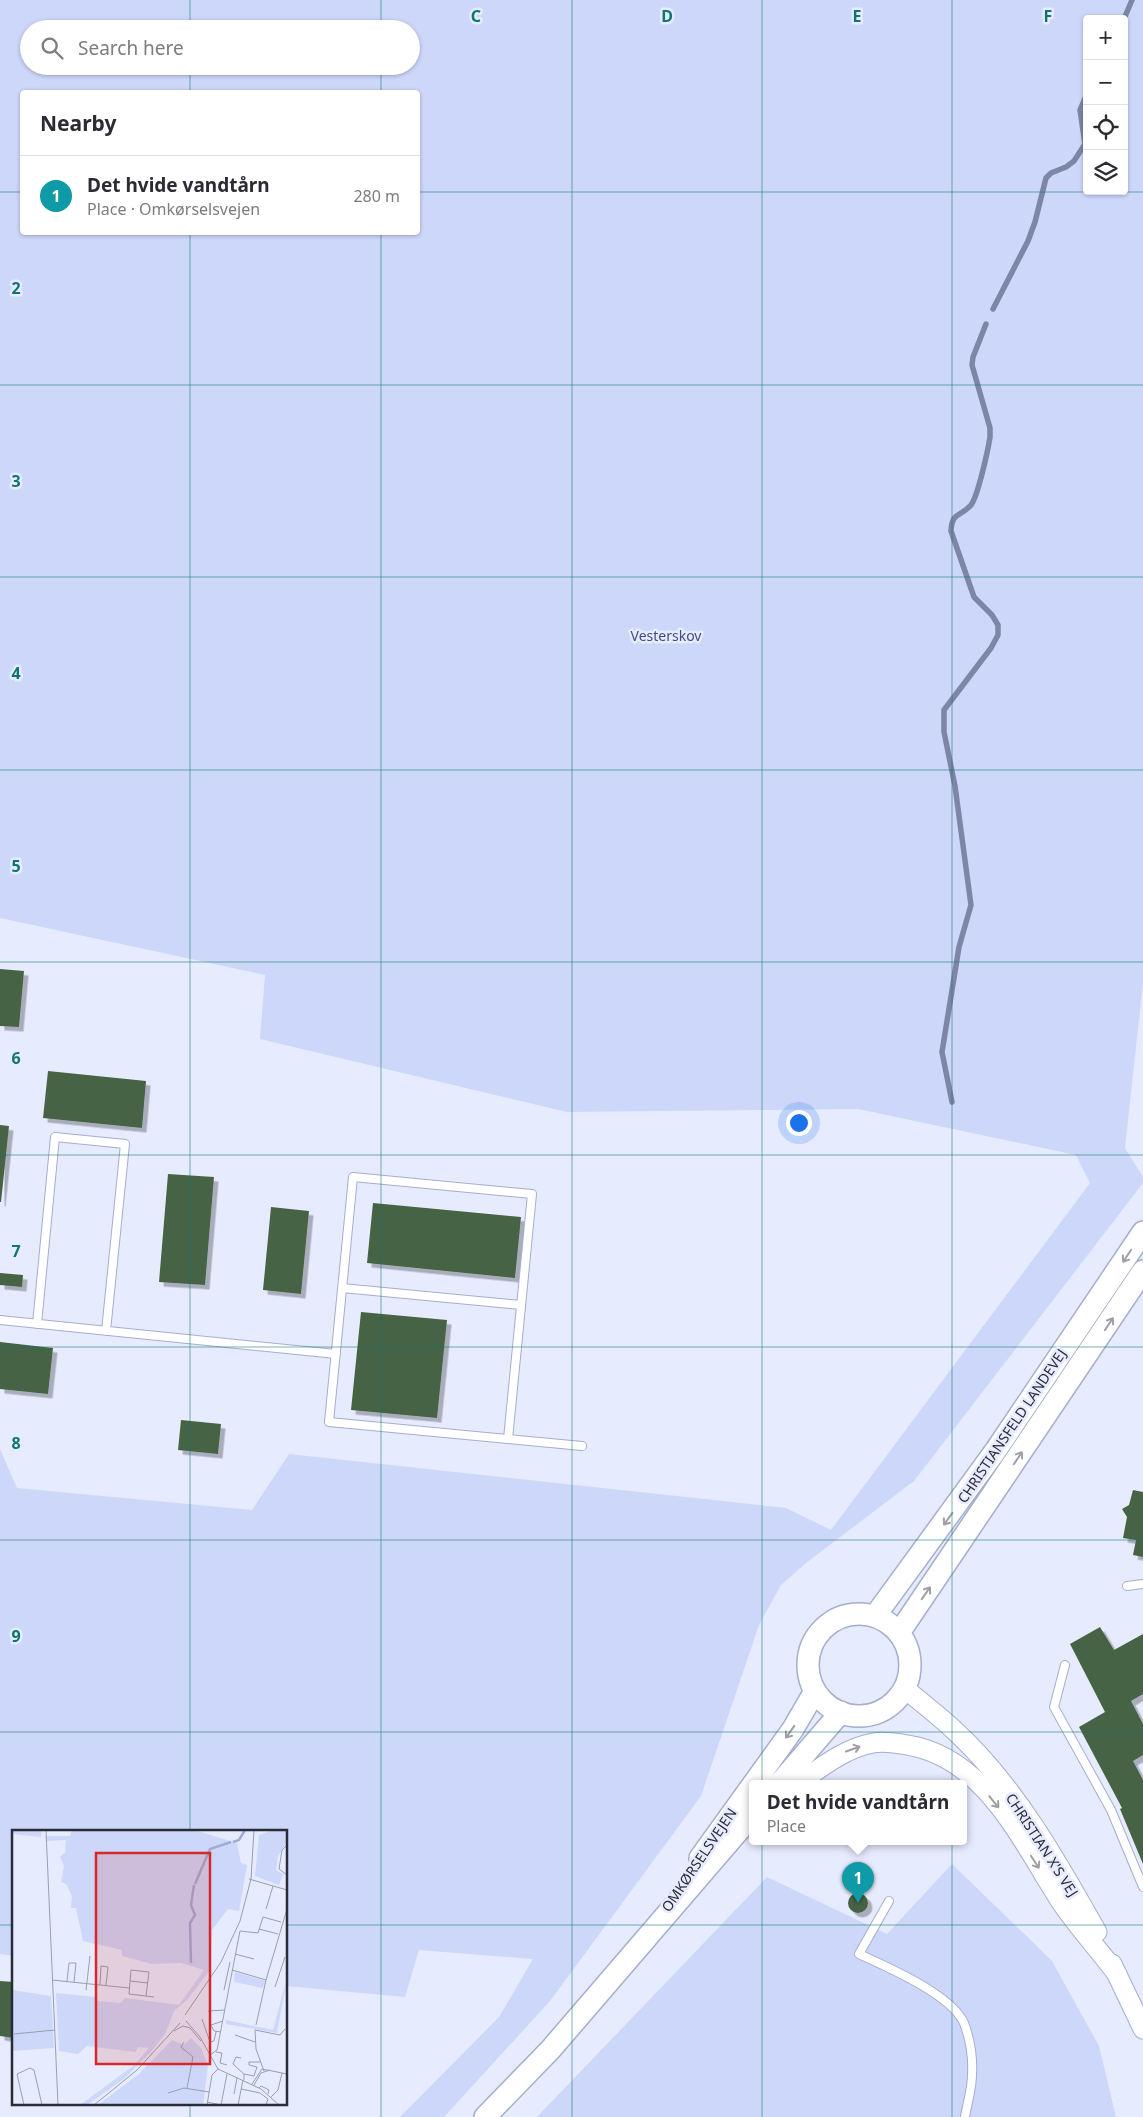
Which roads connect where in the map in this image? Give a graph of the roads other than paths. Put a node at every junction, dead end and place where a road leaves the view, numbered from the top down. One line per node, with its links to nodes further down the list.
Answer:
1 (1143, 1232): 13 (main road, CHRISTIANSFELD LANDEVEJ, one-way to 13)
2 (1143, 1270): 14 (main road, CHRISTIANSFELD LANDEVEJ, one-way to 2)
3 (342, 1288): 4 (lane); 4 (lane); 8 (lane)
4 (521, 1305): 9 (lane)
5 (0, 1320): 6 (lane)
6 (37, 1324): 7 (lane); 7 (lane)
7 (106, 1331): 8 (lane)
8 (336, 1354): 9 (lane)
9 (508, 1439): 10 (lane)
10 (582, 1446)
11 (1143, 1584): 12 (lane)
12 (1127, 1586)
13 (875, 1616): 14 (main road); 17 (main road)
14 (899, 1633): 16 (main road)
15 (1065, 1665): 24 (lane)
16 (904, 1688): 18 (main road); 27 (street, CHRISTIAN X'S VEJ)
17 (815, 1690): 18 (main road); 19 (main road, OMKØRSELSVEJEN, one-way to 19)
18 (841, 1712): 20 (main road)
19 (755, 1780)
20 (782, 1780)
21 (803, 1780): 27 (street, one-way to 27)
22 (749, 1788): 26 (main road, OMKØRSELSVEJEN, one-way to 26)
23 (749, 1819): 26 (main road, OMKØRSELSVEJEN)
24 (1143, 1887)
25 (889, 1901): 30 (lane)
26 (651, 1930): 29 (main road, OMKØRSELSVEJEN)
27 (1117, 1974): 28 (street, CHRISTIAN X'S VEJ)
28 (1143, 2029)
29 (484, 2117)
30 (965, 2117)

